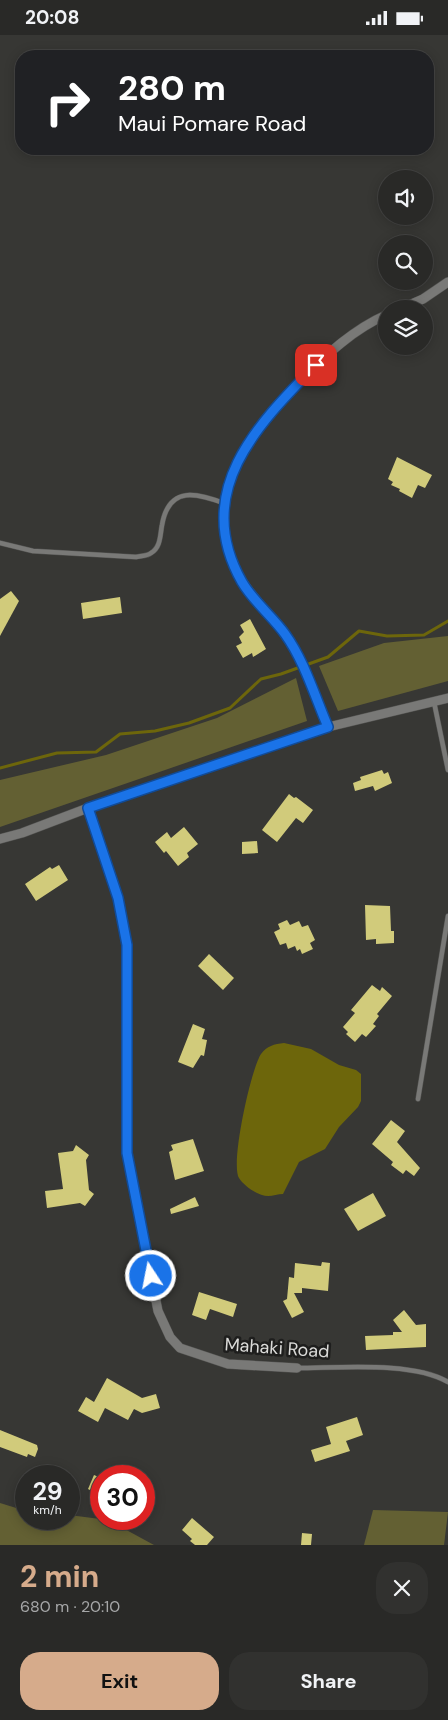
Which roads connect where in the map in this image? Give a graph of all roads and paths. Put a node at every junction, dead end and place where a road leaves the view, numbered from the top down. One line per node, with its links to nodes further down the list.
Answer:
1 (448, 282): 2 (street)
2 (421, 300)
3 (378, 320): 4 (street)
4 (226, 504): 5 (lane); 8 (street)
5 (0, 543)
6 (448, 698): 7 (street)
7 (434, 702): 8 (street); 9 (lane)
8 (328, 727): 10 (street)
9 (448, 770)
10 (88, 808): 11 (street); 14 (street, Mahaki Road)
11 (0, 839)
12 (448, 916): 13 (lane)
13 (418, 1099)
14 (297, 1368): 15 (lane, Mahaki Road)
15 (448, 1381)

